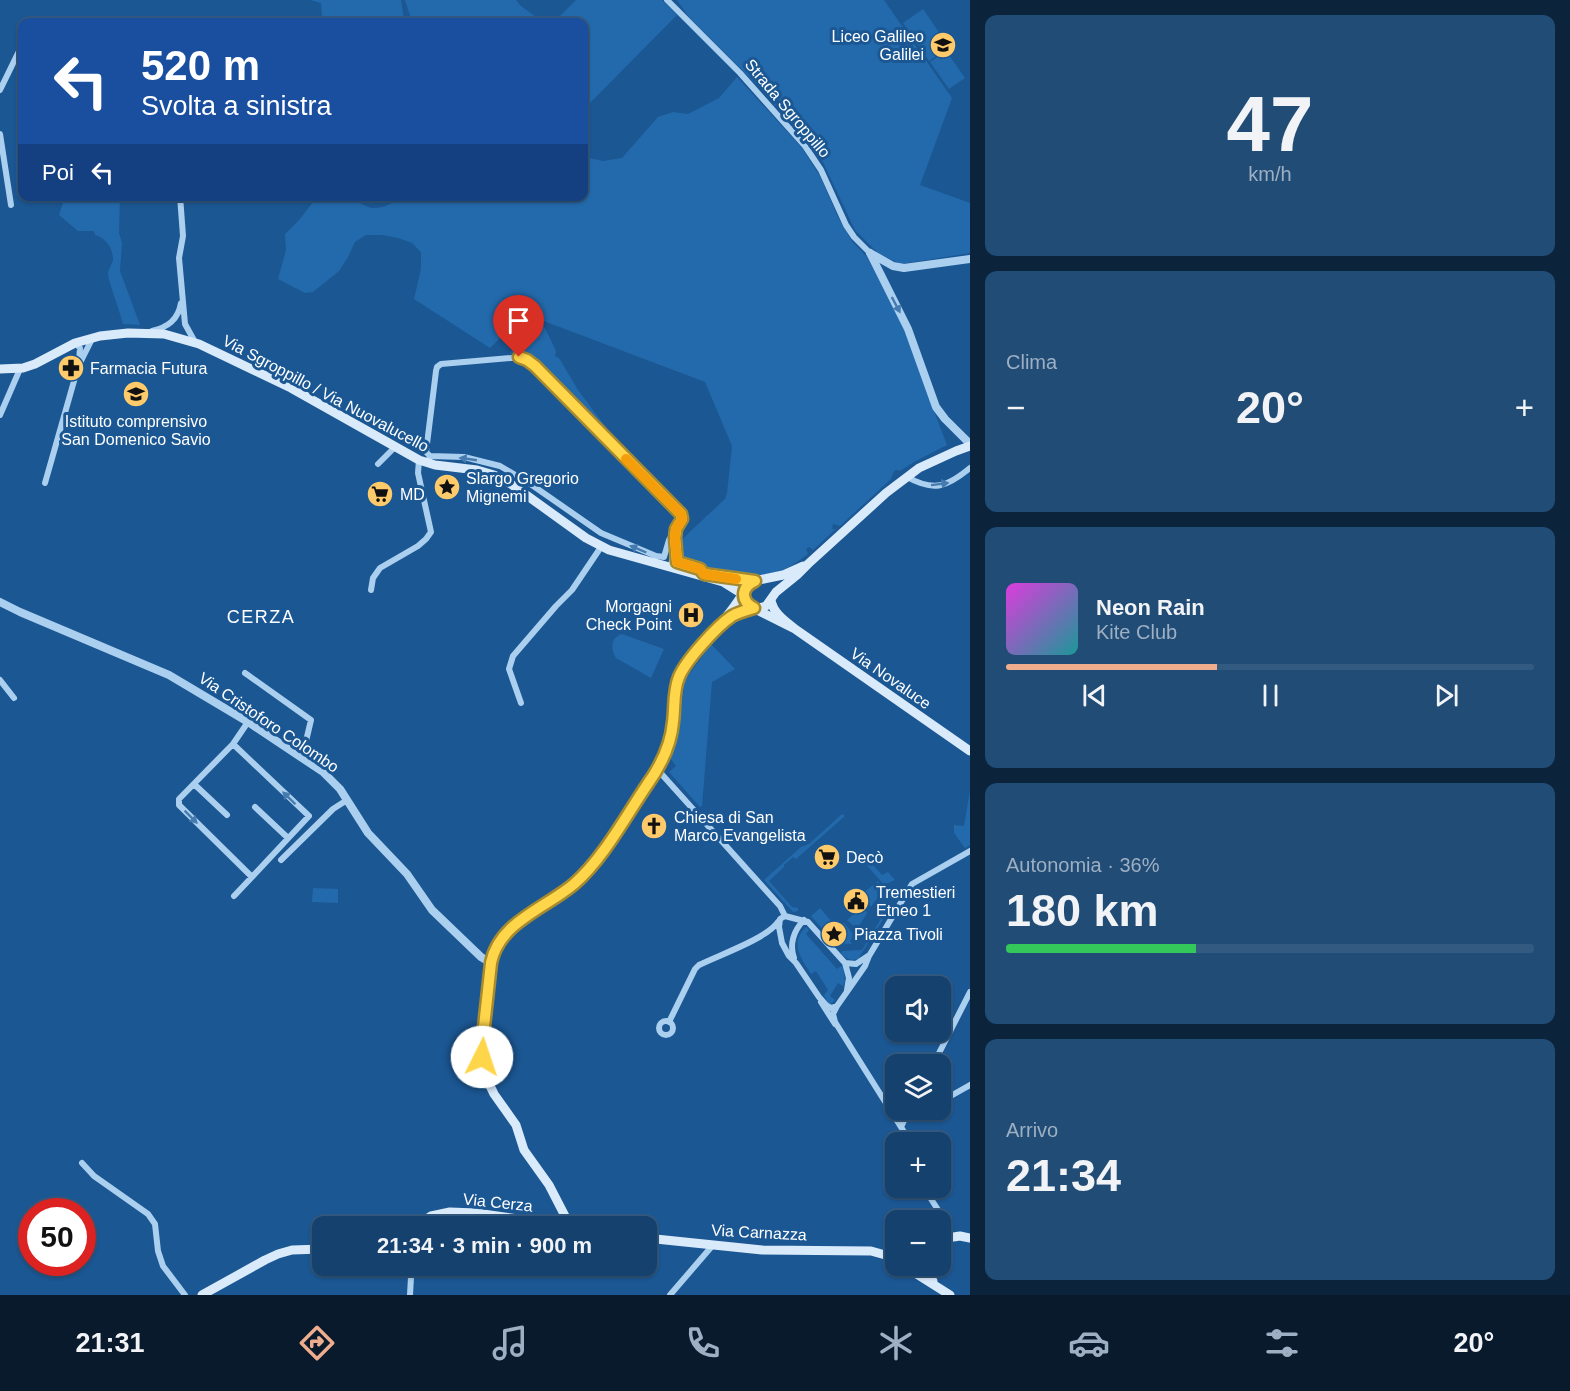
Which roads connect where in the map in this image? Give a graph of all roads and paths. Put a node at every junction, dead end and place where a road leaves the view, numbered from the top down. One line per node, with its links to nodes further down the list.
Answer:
1 (666, 0): 7 (street, Strada Sgroppillo)
2 (18, 53): 3 (street)
3 (0, 90)
4 (0, 134): 6 (street)
5 (180, 201): 9 (street)
6 (11, 205)
7 (870, 253): 8 (street, Strada Sgroppillo); 21 (street, one-way to 21)
8 (970, 260)
9 (183, 297): 10 (street); 11 (street)
10 (173, 321): 12 (street); 13 (street)
11 (185, 324): 13 (street); 16 (street)
12 (148, 332): 13 (main road, Via Sgroppillo / Via Nuovalucello); 14 (main road, Via Sgroppillo / Via Nuovalucello)
13 (176, 337): 16 (main road, Via Sgroppillo / Via Nuovalucello)
14 (92, 338): 15 (main road, Via Sgroppillo / Via Nuovalucello); 17 (street)
15 (75, 343): 17 (street); 19 (main road, Via Sgroppillo / Via Nuovalucello)
16 (196, 343): 22 (main road, Via Sgroppillo / Via Nuovalucello)
17 (78, 367): 27 (street)
18 (0, 369): 19 (main road, Via Sgroppillo / Via Nuovalucello)
19 (20, 369): 20 (street)
20 (0, 415)
21 (970, 445): 26 (main road)
22 (395, 447): 23 (main road, Via Sgroppillo / Via Nuovalucello); 24 (street)
23 (426, 460): 28 (street); 30 (main road, Via Sgroppillo / Via Nuovalucello); 31 (street, one-way to 23); 38 (street)
24 (378, 464)
25 (970, 468): 26 (street, one-way to 25)
26 (907, 477): 32 (main road)
27 (45, 483)
28 (676, 529): 29 (street); 31 (street)
29 (674, 543): 33 (street); 35 (street)
30 (601, 547): 31 (main road, Via Sgroppillo / Via Nuovalucello); 49 (street)
31 (655, 560): 33 (main road, Via Sgroppillo / Via Nuovalucello)
32 (808, 564): 36 (main road); 40 (main road)
33 (671, 568): 34 (main road, Via Sgroppillo / Via Nuovalucello)
34 (692, 574): 35 (main road); 37 (main road)
35 (704, 574): 36 (main road)
36 (757, 580): 39 (main road); 40 (main road)
37 (723, 582): 39 (main road); 43 (main road)
38 (371, 590)
39 (743, 595): 42 (main road); 43 (main road)
40 (772, 598): 42 (main road); 45 (main road)
41 (0, 602): 50 (street, Via Cristoforo Colombo)
42 (754, 608): 44 (main road); 45 (main road)
43 (733, 609): 44 (main road)
44 (719, 626): 54 (main road)
45 (795, 629): 52 (main road, Via Novaluce)
46 (245, 673): 53 (street)
47 (0, 680): 48 (street)
48 (14, 698)
49 (520, 704)
50 (248, 722): 51 (street); 53 (street, Via Cristoforo Colombo)
51 (232, 744): 55 (street); 59 (street, one-way to 51)
52 (970, 751)
53 (302, 758): 56 (street, Via Cristoforo Colombo)
54 (657, 769): 64 (street); 70 (main road)
55 (194, 784): 58 (street); 62 (street, one-way to 62)
56 (347, 800): 61 (street); 70 (street, Via Cristoforo Colombo)
57 (255, 807): 59 (street)
58 (226, 815)
59 (288, 838): 62 (street)
60 (970, 851): 69 (street)
61 (281, 860)
62 (252, 877): 63 (street)
63 (234, 896)
64 (784, 913): 65 (street); 66 (street)
65 (804, 920): 71 (street); 72 (street)
66 (778, 921): 67 (street); 68 (street)
67 (760, 937): 68 (street); 79 (street)
68 (782, 943): 71 (street)
69 (869, 956): 72 (street); 73 (street)
70 (491, 963): 90 (main road)
71 (796, 963): 75 (street)
72 (845, 963): 73 (street)
73 (847, 990): 77 (street)
74 (970, 992): 76 (street)
75 (819, 997): 77 (street); 80 (street)
76 (966, 999): 78 (street); 81 (street)
77 (837, 1005): 80 (street)
78 (970, 1006)
79 (669, 1022)
80 (839, 1029): 85 (street)
81 (938, 1054)
82 (970, 1085): 83 (street)
83 (951, 1096)
84 (904, 1120): 85 (street)
85 (901, 1127): 86 (street)
86 (904, 1132)
87 (82, 1163): 102 (street)
88 (431, 1216): 89 (main road, Via Cerza)
89 (500, 1216)
90 (565, 1216)
91 (951, 1238): 92 (main road)
92 (970, 1238)
93 (657, 1239): 94 (main road, Via Carnazza)
94 (712, 1245): 96 (main road, Via Carnazza); 105 (street)
95 (312, 1250): 100 (main road)
96 (885, 1256)
97 (411, 1276): 104 (street)
98 (920, 1276): 101 (main road)
99 (928, 1276): 101 (main road)
100 (216, 1291): 103 (main road)
101 (946, 1293)
102 (185, 1295)
103 (202, 1295)
104 (410, 1295)
105 (670, 1295)

